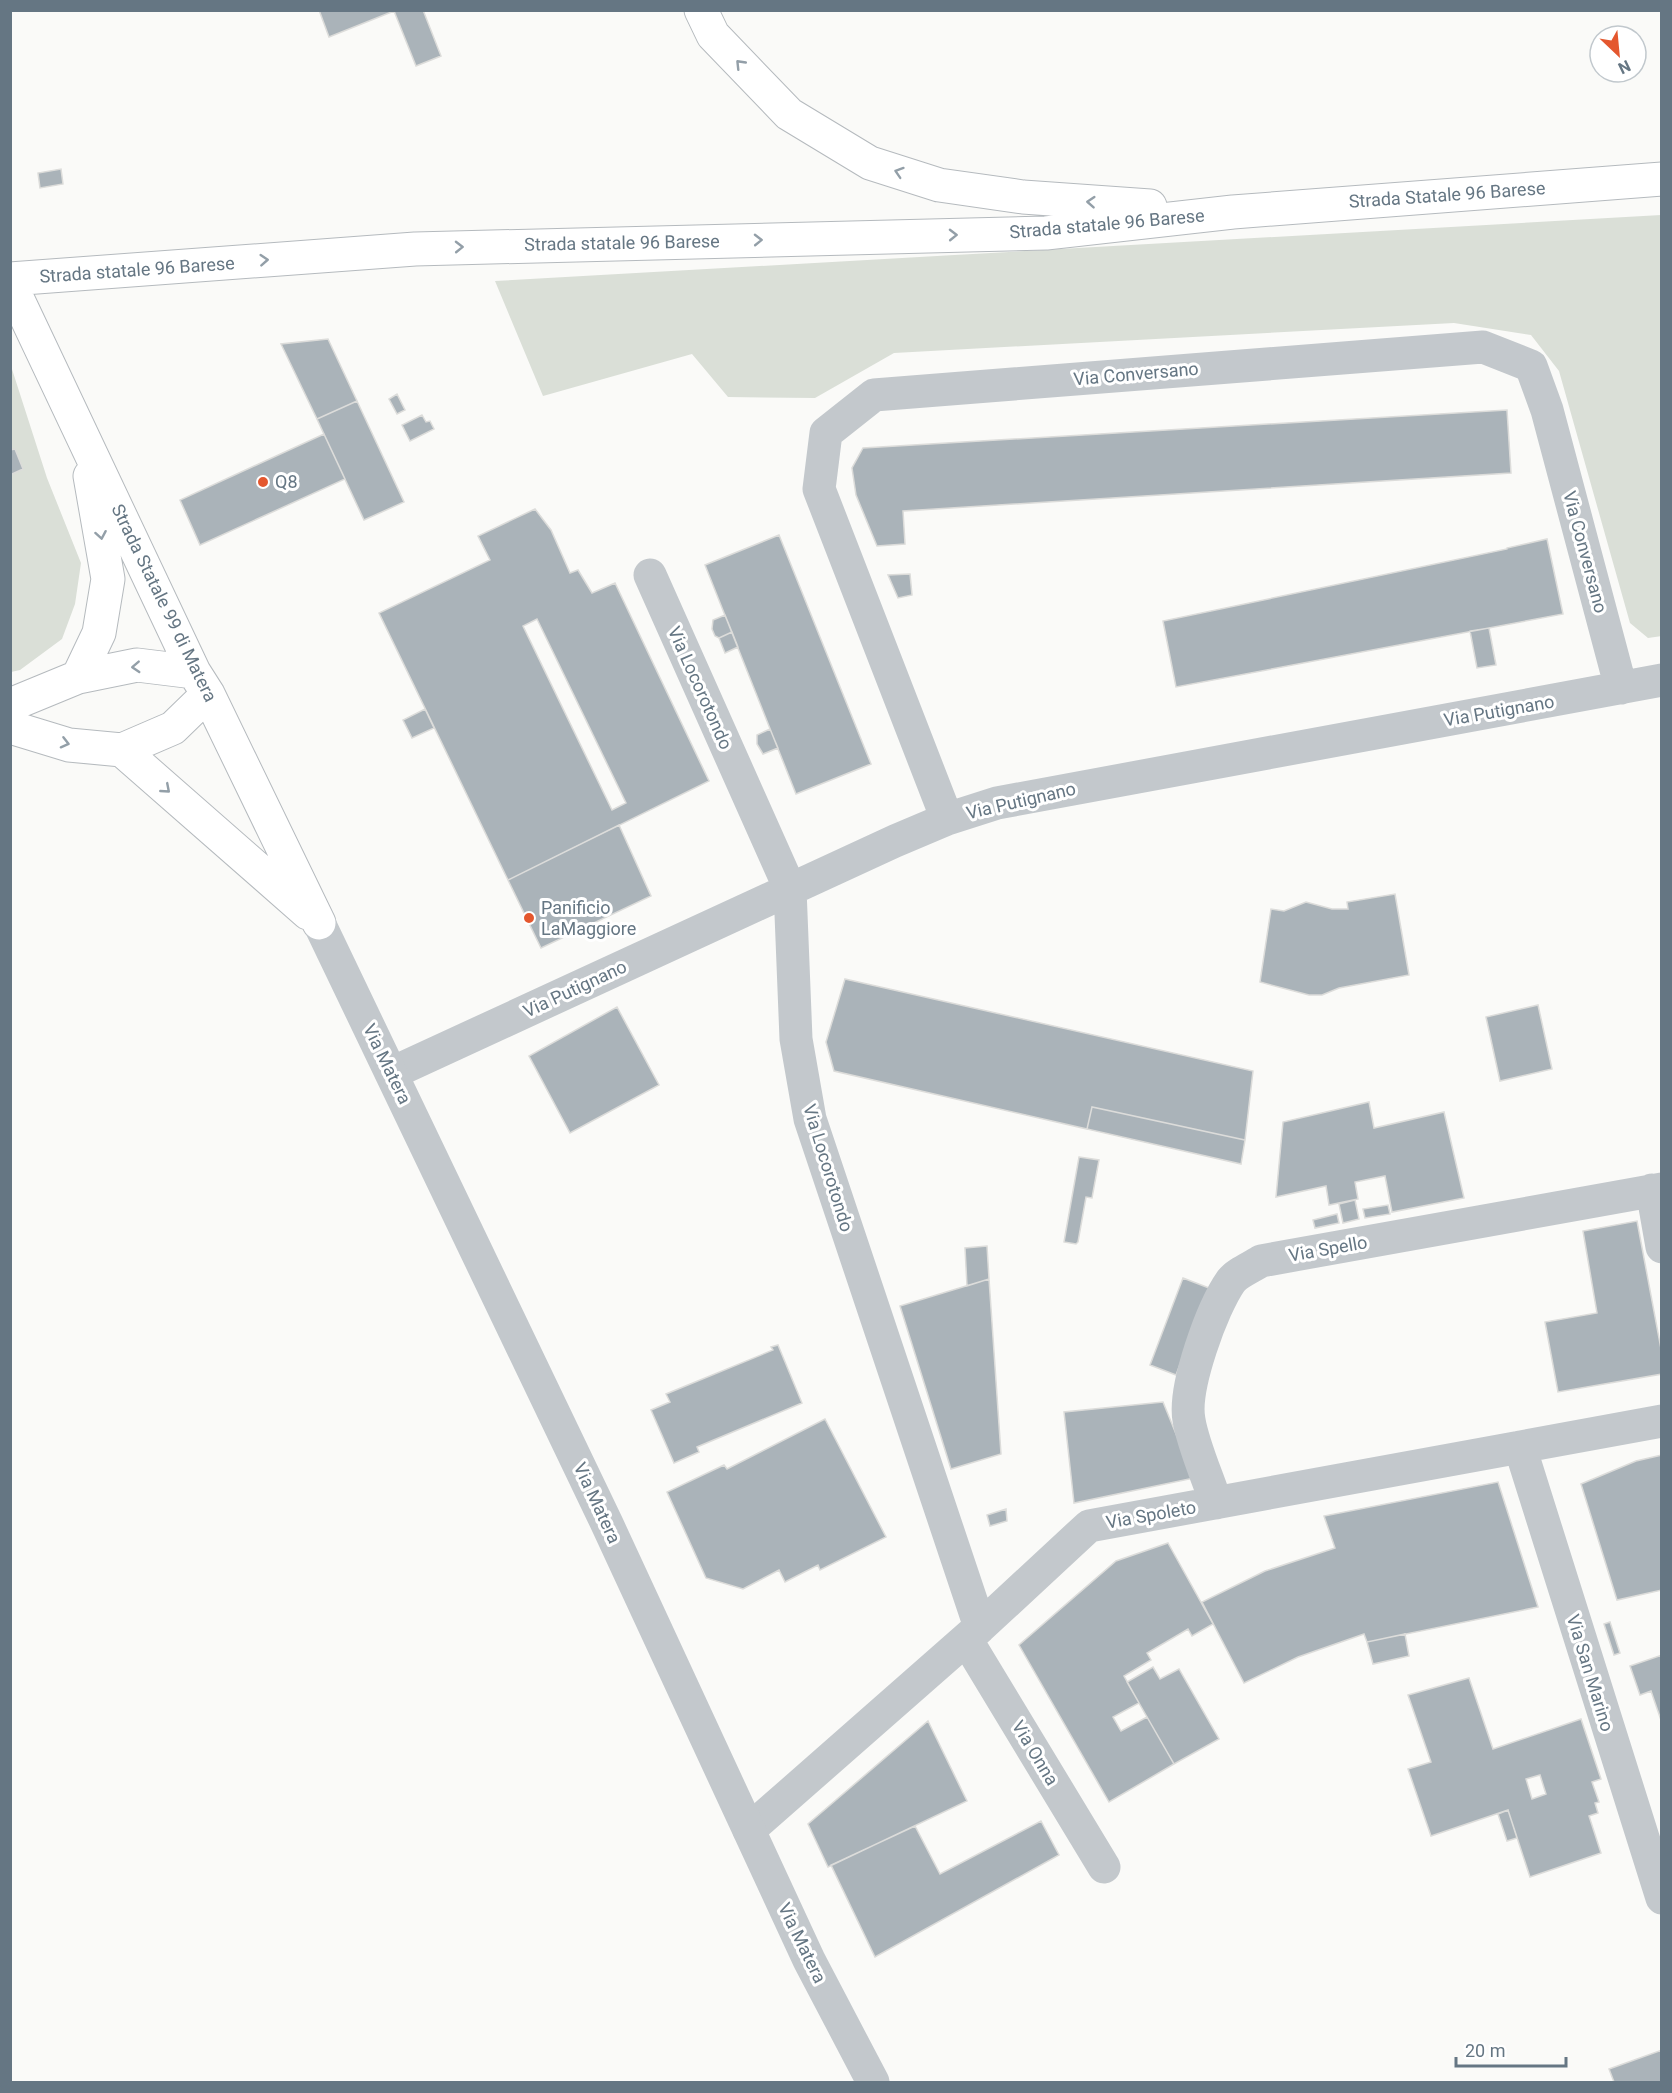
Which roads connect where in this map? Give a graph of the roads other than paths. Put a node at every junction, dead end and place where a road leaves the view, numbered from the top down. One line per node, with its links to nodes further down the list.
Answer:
1 (701, 10): 3 (main road, one-way to 1)
2 (1662, 179): 3 (main road, Strada Statale 96 Barese)
3 (1233, 212): 4 (main road, Strada statale 96 Barese, one-way to 3)
4 (10, 281): 5 (main road, Strada Statale 99 di Matera)
5 (84, 436): 7 (main road, one-way to 7); 9 (main road, Strada Statale 99 di Matera)
6 (650, 575): 15 (street, Via Locorotondo)
7 (78, 677): 9 (main road, one-way to 7); 11 (main road)
8 (1662, 681): 10 (street, Via Putignano)
9 (201, 683): 13 (main road); 16 (main road, Strada Statale 99 di Matera)
10 (1621, 688): 14 (street, Via Putignano); 14 (street, Via Conversano)
11 (10, 705)
12 (10, 727): 13 (main road, one-way to 13)
13 (122, 750): 16 (main road, one-way to 16)
14 (947, 819): 15 (street, Via Putignano)
15 (790, 890): 17 (street, Via Putignano); 23 (street, Via Locorotondo)
16 (319, 923): 17 (street, Via Matera)
17 (392, 1073): 24 (street, Via Matera)
18 (1657, 1190): 19 (street); 22 (street, Via Spello)
19 (1662, 1247)
20 (1662, 1421): 21 (street, Via Spoleto)
21 (1520, 1447): 22 (street, Via Spoleto); 25 (street, Via San Marino)
22 (1216, 1503): 23 (street, Via Spoleto)
23 (973, 1633): 24 (street, Via Spoleto); 26 (street, Via Onna)
24 (749, 1830): 28 (street, Via Matera)
25 (1655, 1853): 27 (street, Via San Marino)
26 (1104, 1867)
27 (1662, 1898)
28 (873, 2082)

